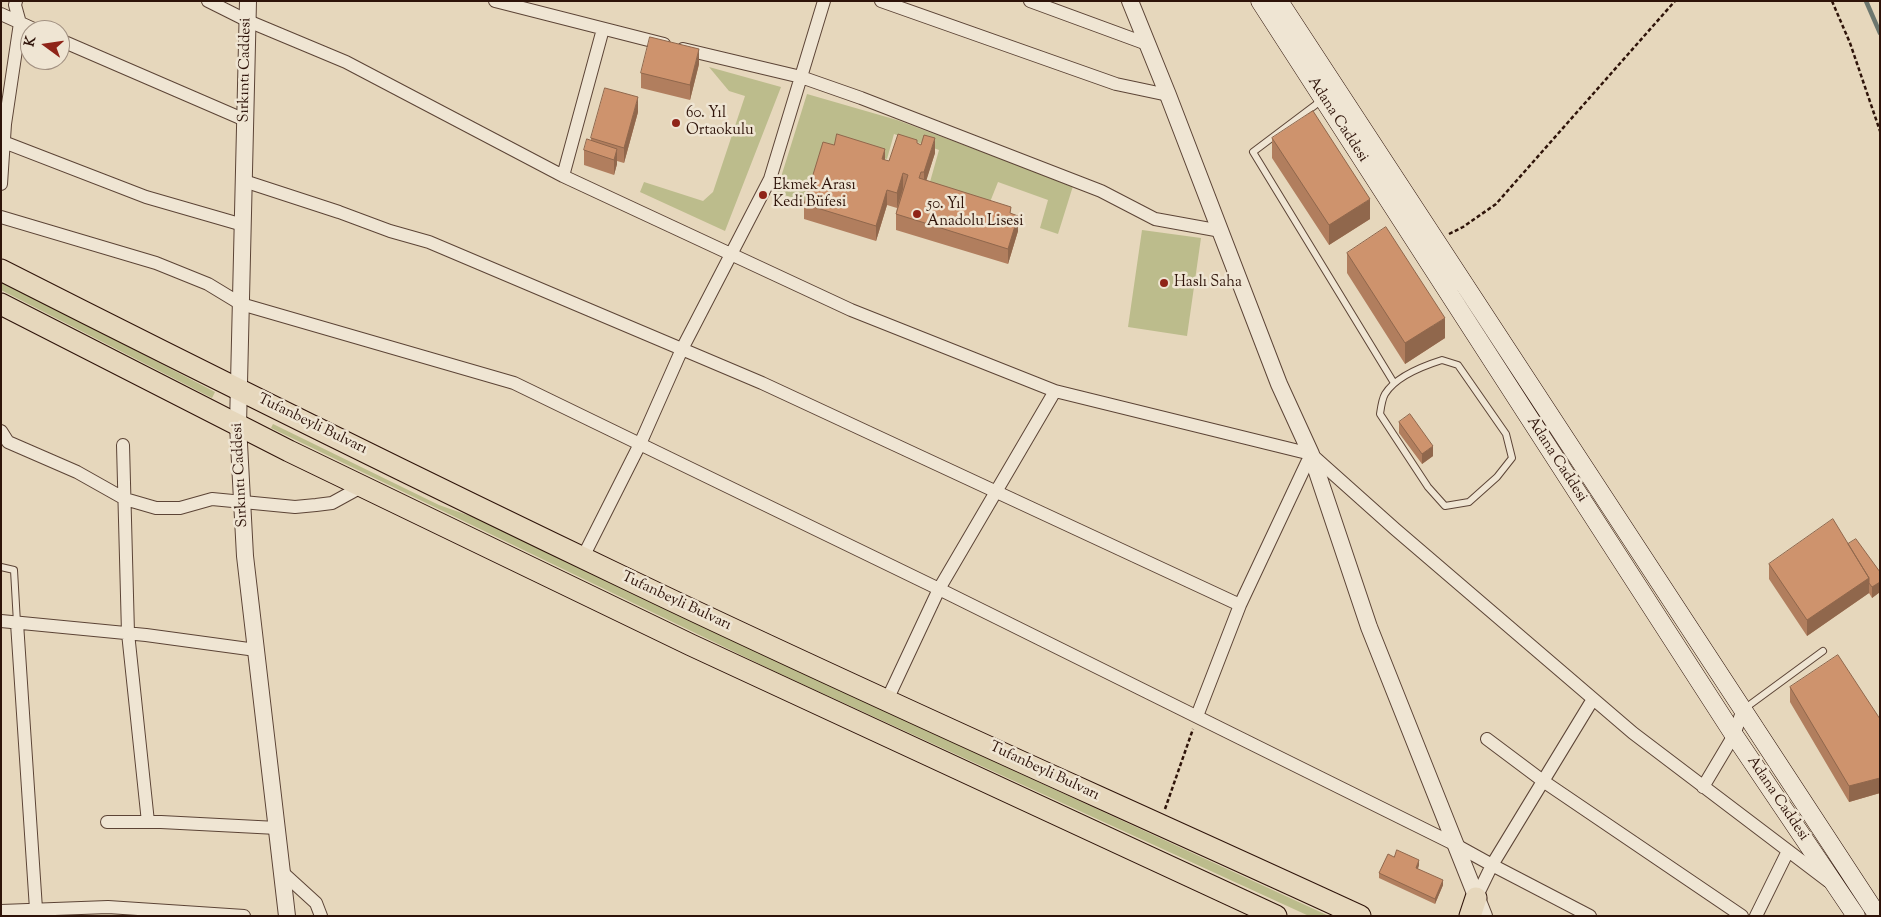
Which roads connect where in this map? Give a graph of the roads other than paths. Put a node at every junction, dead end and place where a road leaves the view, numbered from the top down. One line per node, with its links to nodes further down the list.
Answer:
1 (16, 1): 13 (street)
2 (208, 1): 12 (street)
3 (248, 1): 12 (street, Sırkıntı Caddesi)
4 (824, 1): 17 (street)
5 (881, 1): 18 (street)
6 (1030, 1): 16 (street)
7 (1130, 1): 16 (street)
8 (1260, 1): 19 (main road, Adana Caddesi)
9 (1279, 1): 56 (main road)
10 (502, 2): 14 (street)
11 (1, 14): 13 (street)
12 (248, 21): 20 (street, Sırkıntı Caddesi); 22 (street)
13 (20, 23): 21 (street)
14 (603, 29): 17 (street); 22 (street)
15 (70, 44): 20 (street)
16 (1147, 44): 18 (street)
17 (801, 78): 27 (street); 28 (street)
18 (1168, 95): 27 (street)
19 (1323, 99): 33 (lane); 58 (main road, Adana Caddesi)
20 (245, 120): 23 (street, Sırkıntı Caddesi)
21 (2, 142): 24 (street); 26 (street)
22 (563, 176): 28 (street)
23 (244, 181): 26 (street, Sırkıntı Caddesi); 32 (street)
24 (1, 184)
25 (1, 217): 31 (street)
26 (242, 225): 31 (street, Sırkıntı Caddesi)
27 (1221, 231): 40 (street)
28 (732, 254): 32 (street); 35 (street)
29 (1, 270): 34 (highway, Tufanbeyli Bulvarı)
30 (1, 304): 36 (highway)
31 (241, 304): 34 (street, Sırkıntı Caddesi); 38 (street)
32 (682, 349): 38 (street); 42 (street)
33 (1394, 383): 33 (lane)
34 (238, 390): 36 (street, Sırkıntı Caddesi); 45 (highway, Tufanbeyli Bulvarı)
35 (1055, 391): 40 (street); 42 (street)
36 (238, 424): 41 (highway); 44 (street, Sırkıntı Caddesi)
37 (1, 431): 43 (street)
38 (640, 444): 45 (street); 47 (street)
39 (124, 445): 43 (street)
40 (1311, 454): 48 (street); 54 (street); 65 (street)
41 (363, 486): 44 (street); 78 (highway)
42 (995, 491): 47 (street); 48 (street)
43 (125, 499): 44 (street); 51 (street)
44 (243, 502): 52 (street, Sırkıntı Caddesi)
45 (583, 557): 55 (highway, Tufanbeyli Bulvarı)
46 (1, 566): 50 (lane)
47 (939, 589): 55 (street); 57 (street)
48 (1240, 605): 57 (street)
49 (1, 621): 50 (street)
50 (17, 623): 51 (street); 70 (street)
51 (128, 633): 52 (street); 63 (street)
52 (256, 650): 64 (street, Sırkıntı Caddesi)
53 (1822, 651): 56 (lane)
54 (1593, 699): 60 (street); 61 (street)
55 (887, 700): 79 (highway, Tufanbeyli Bulvarı)
56 (1743, 709): 58 (street); 84 (main road)
57 (1197, 716): 65 (street)
58 (1734, 735): 61 (street); 69 (main road, Adana Caddesi)
59 (1487, 739): 60 (street)
60 (1543, 781): 67 (street); 81 (street)
61 (1703, 787): 66 (street)
62 (107, 822): 63 (street)
63 (148, 822): 64 (street)
64 (277, 828): 68 (street, Sırkıntı Caddesi)
65 (1454, 844): 67 (street); 72 (street)
66 (1788, 851): 69 (street); 82 (street)
67 (1492, 865): 72 (street); 80 (street)
68 (282, 872): 76 (street, Sırkıntı Caddesi); 77 (street)
69 (1838, 889): 83 (main road, Adana Caddesi)
70 (36, 909): 71 (street); 73 (street)
71 (1, 910)
72 (1476, 911)
73 (76, 912): 74 (street)
74 (165, 913): 75 (street)
75 (244, 916)
76 (287, 916)
77 (321, 916)
78 (1276, 916)
79 (1360, 916)
80 (1590, 916)
81 (1742, 916)
82 (1756, 916)
83 (1856, 916)
84 (1878, 916)

